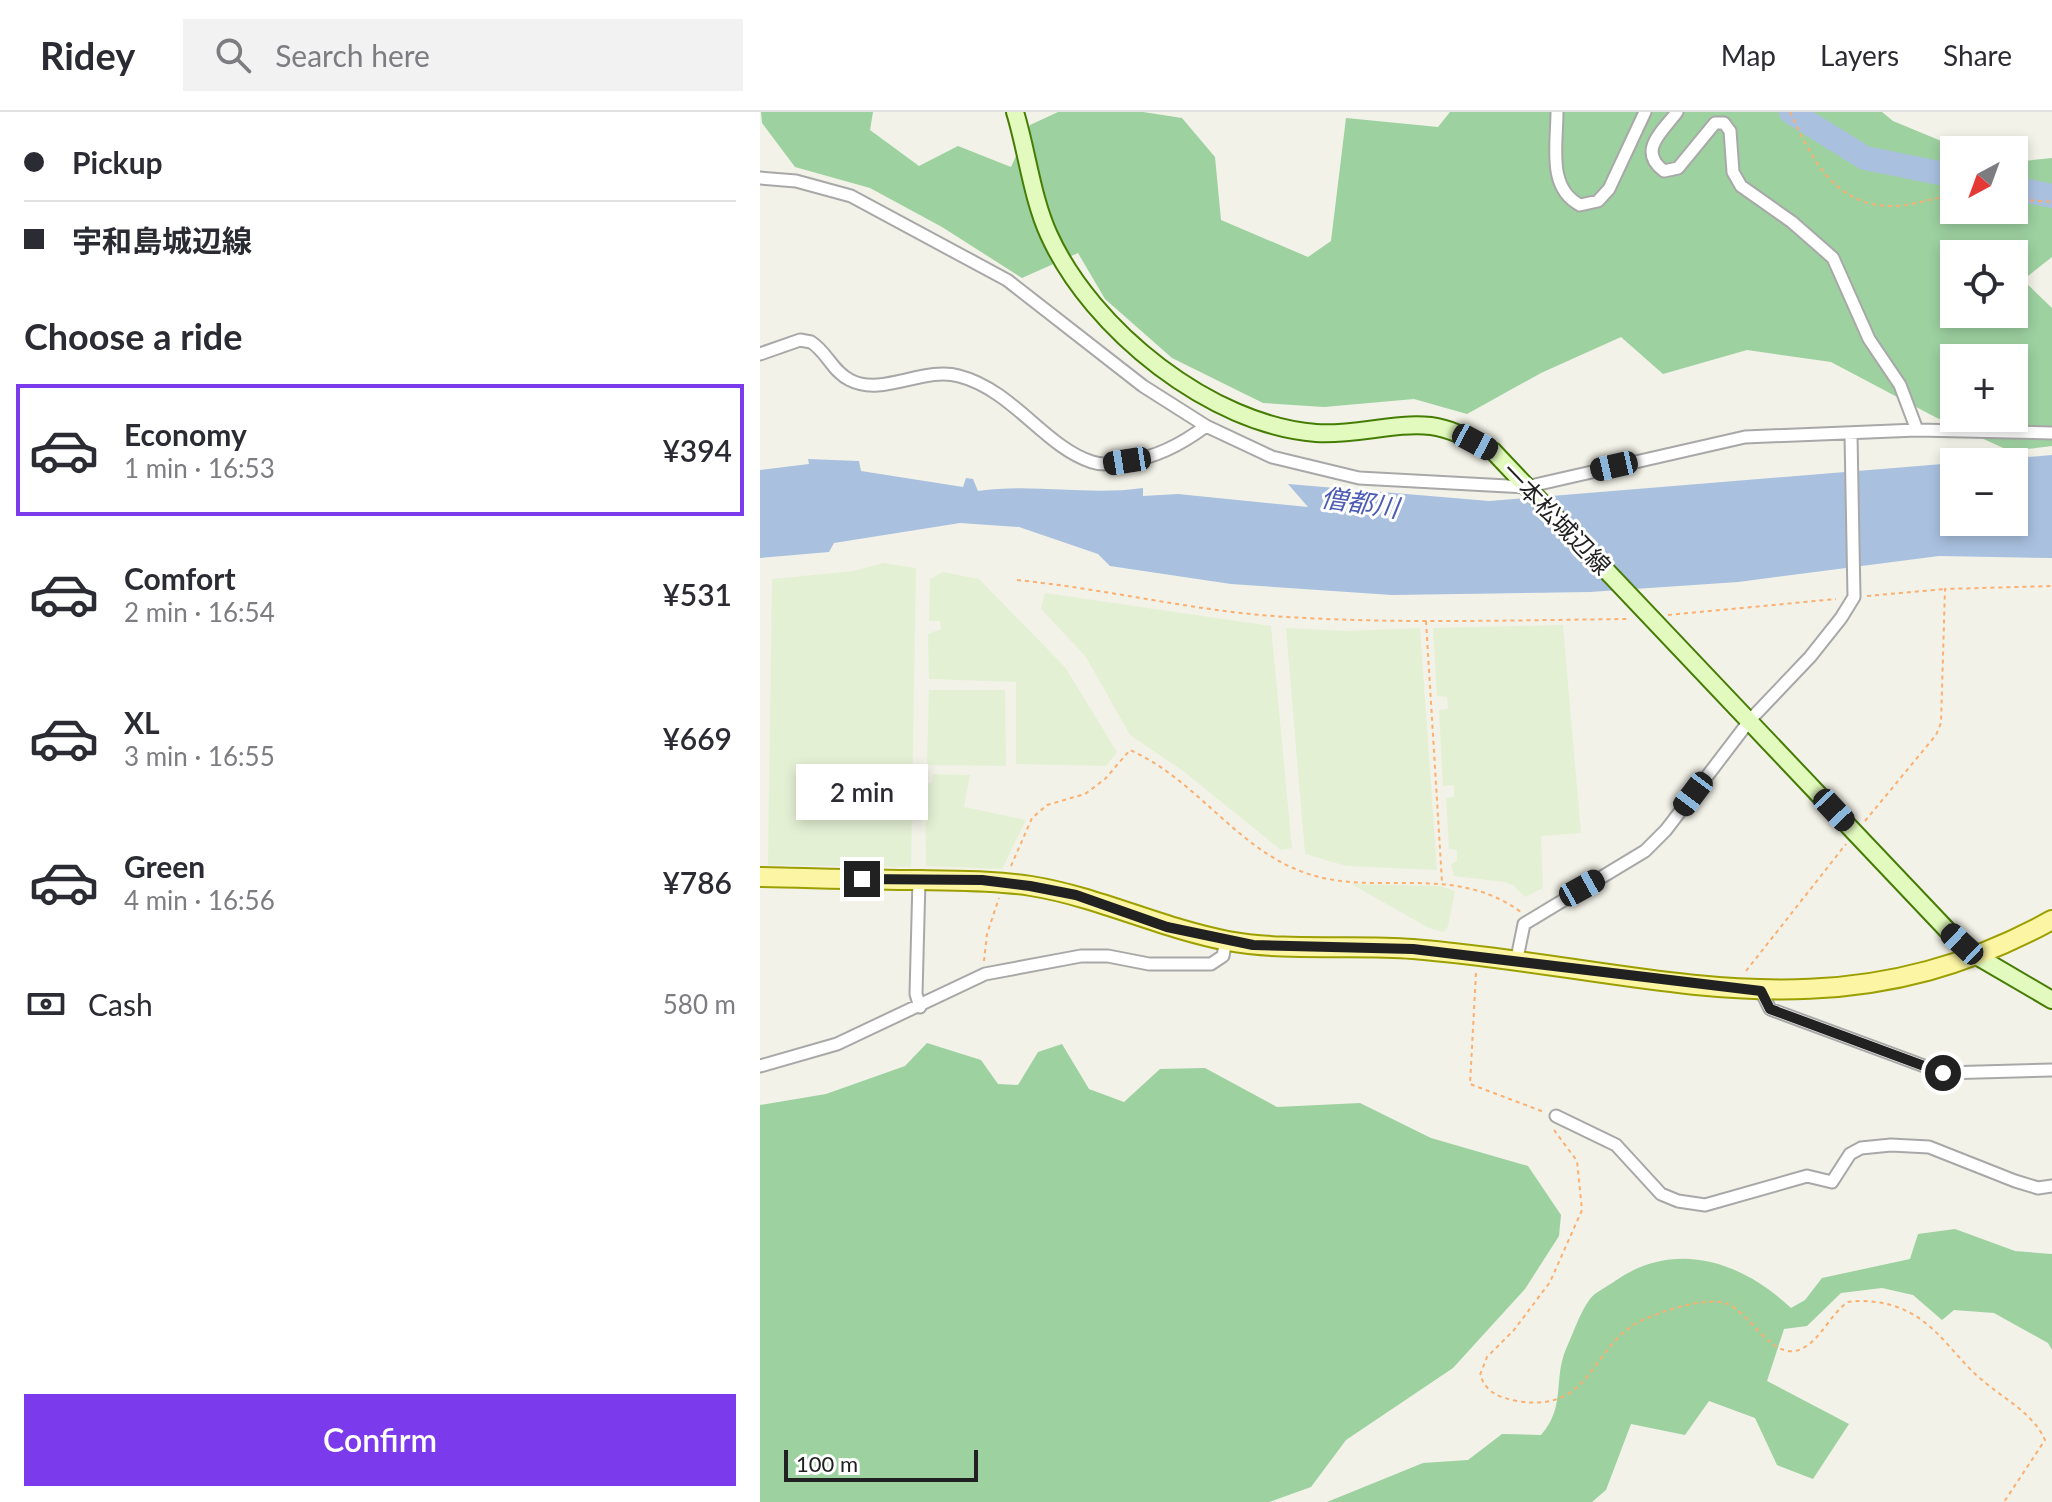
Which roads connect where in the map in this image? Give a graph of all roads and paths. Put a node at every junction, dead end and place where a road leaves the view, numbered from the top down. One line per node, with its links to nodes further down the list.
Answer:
1 (1015, 112): 15 (main road, 一本松城辺線)
2 (1557, 112): 3 (street)
3 (1645, 112)
4 (1677, 112): 12 (street)
5 (1790, 112): 7 (path)
6 (760, 178): 11 (street)
7 (1940, 197)
8 (2028, 200): 9 (path)
9 (2052, 202)
10 (760, 354): 11 (street)
11 (1206, 426): 15 (street)
12 (1917, 430): 13 (street); 14 (street)
13 (2052, 433)
14 (1851, 435): 15 (street); 19 (street)
15 (1526, 487): 20 (main road, 一本松城辺線)
16 (1017, 580): 21 (path)
17 (2052, 586): 18 (path)
18 (1945, 589): 19 (path); 23 (path)
19 (1853, 594): 20 (path); 22 (street)
20 (1648, 612): 21 (path); 22 (main road, 一本松城辺線)
21 (1426, 620): 26 (path)
22 (1750, 720): 23 (main road, 一本松城辺線); 28 (street)
23 (1856, 832): 31 (main road, 一本松城辺線); 35 (path)
24 (760, 877): 25 (main road)
25 (919, 880): 27 (main road); 38 (street)
26 (1442, 882): 27 (path); 28 (path)
27 (1004, 883): 30 (main road); 34 (path)
28 (1530, 919): 33 (street)
29 (2052, 920): 31 (main road)
30 (1226, 940): 32 (main road); 34 (street)
31 (1975, 955): 36 (main road); 37 (main road, 一本松城辺線)
32 (1476, 957): 33 (main road); 41 (path)
33 (1516, 963): 35 (main road)
34 (985, 974): 38 (street)
35 (1737, 990): 36 (main road)
36 (1761, 991): 40 (street)
37 (2052, 1000)
38 (920, 1007): 39 (street)
39 (760, 1066)
40 (2052, 1070)
41 (1556, 1116): 42 (street); 43 (path)
42 (2052, 1186)
43 (2004, 1502)

